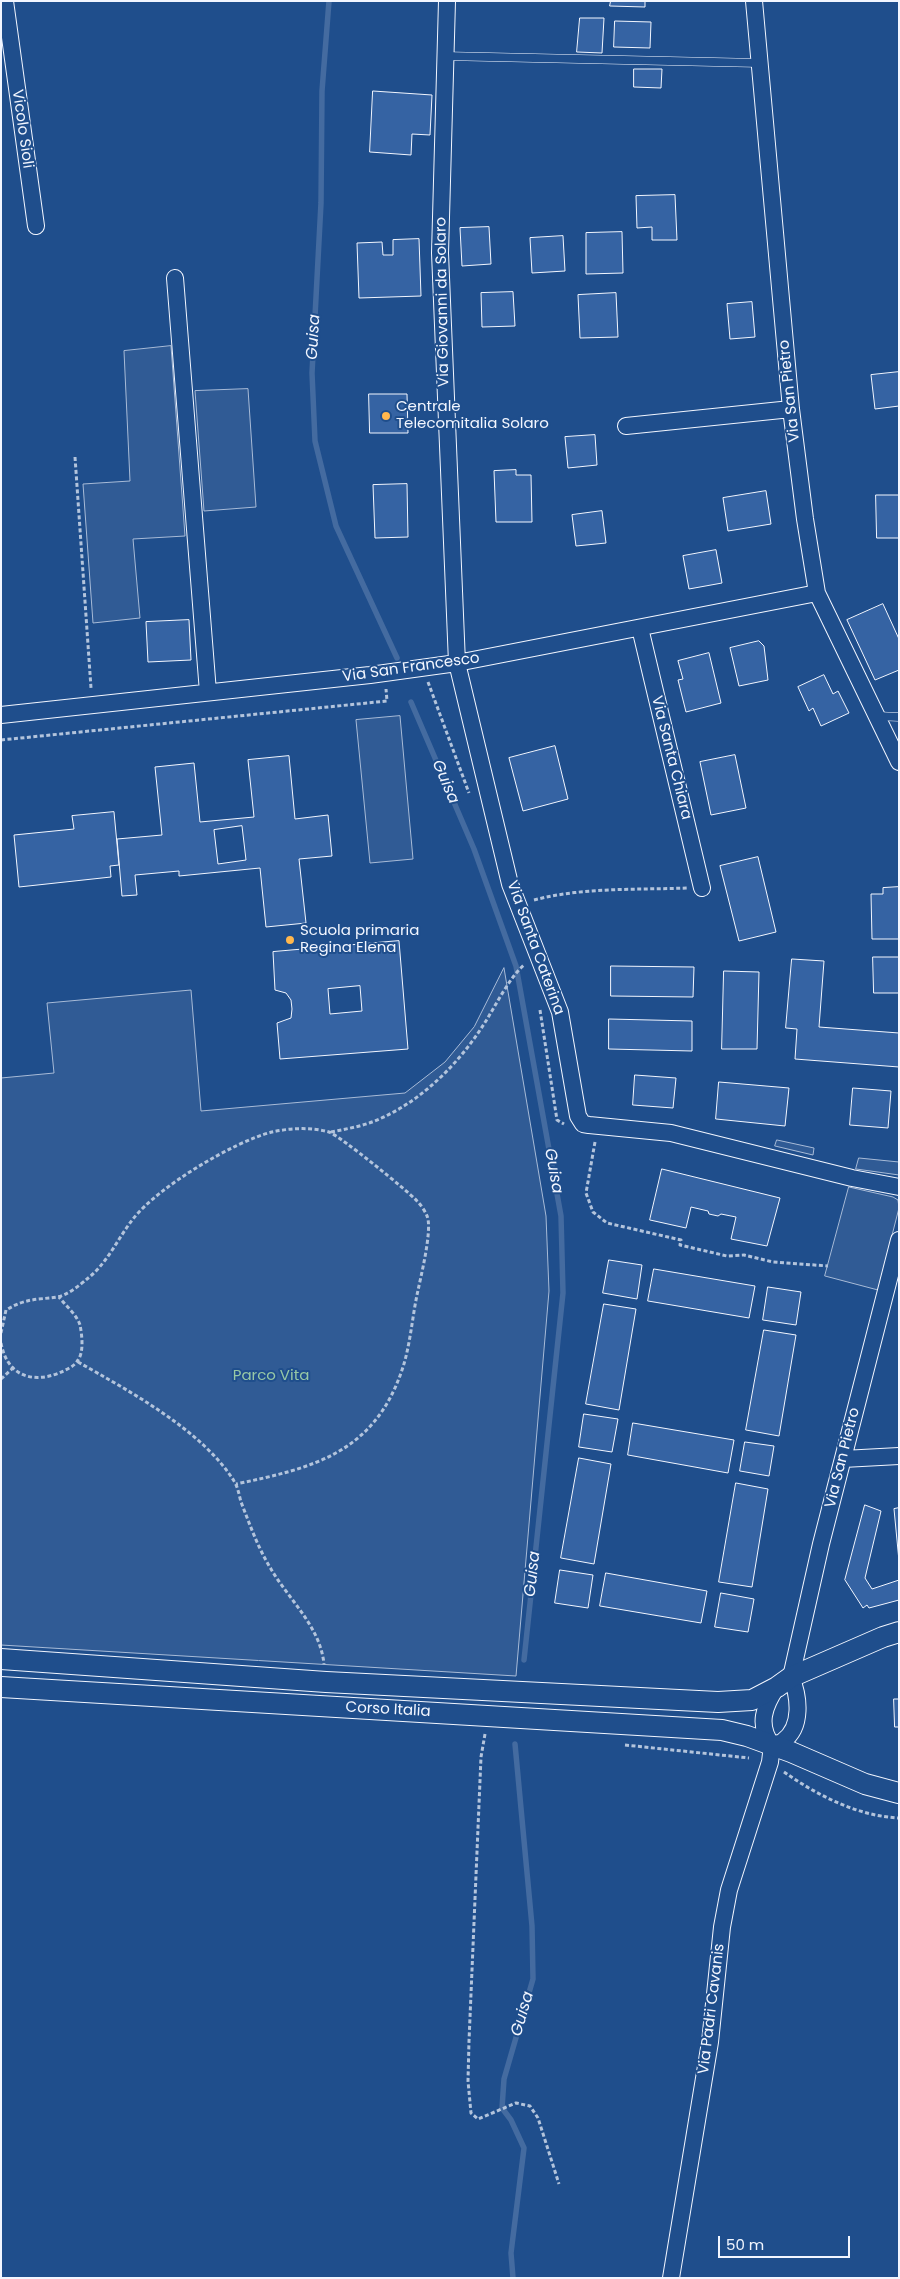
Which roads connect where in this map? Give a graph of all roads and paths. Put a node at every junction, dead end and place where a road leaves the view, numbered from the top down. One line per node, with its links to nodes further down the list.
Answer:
1 (5, 1): 6 (street, Vicolo Sioli)
2 (446, 1): 4 (street, Via Giovanni da Solaro)
3 (754, 1): 5 (street, Via San Pietro)
4 (444, 56): 5 (lane); 13 (street, Via Giovanni da Solaro)
5 (759, 63): 8 (street, Via San Pietro)
6 (36, 226)
7 (175, 278): 16 (street)
8 (791, 409): 9 (street); 11 (street, Via San Pietro)
9 (626, 426)
10 (75, 457): 17 (path)
11 (817, 593): 12 (street, Via San Francesco); 19 (street, Via San Pietro)
12 (640, 628): 13 (street, Via San Francesco); 24 (street, Via Santa Chiara)
13 (457, 663): 16 (street, Via San Francesco); 25 (street, Via Santa Caterina)
14 (419, 680): 23 (path)
15 (385, 683): 21 (path)
16 (208, 692): 17 (street, Via San Francesco)
17 (93, 705): 18 (street, Via San Francesco)
18 (1, 716)
19 (877, 716): 20 (lane); 22 (street, Via San Pietro)
20 (899, 717)
21 (1, 740)
22 (899, 762)
23 (471, 797)
24 (702, 888): 25 (path)
25 (517, 905): 30 (street, Via Santa Caterina)
26 (520, 956): 27 (path)
27 (524, 964): 28 (path); 32 (path)
28 (525, 969)
29 (539, 1006): 30 (path)
30 (571, 1120): 31 (street)
31 (598, 1127): 33 (street); 35 (path)
32 (331, 1132): 36 (path); 46 (path)
33 (899, 1187)
34 (899, 1240): 45 (street, Via San Pietro)
35 (828, 1266)
36 (59, 1298): 38 (path); 41 (path)
37 (1, 1305): 38 (path)
38 (6, 1310): 39 (path)
39 (1, 1332)
40 (1, 1343): 42 (path)
41 (78, 1362): 42 (path); 46 (path)
42 (13, 1368): 43 (path)
43 (1, 1379)
44 (899, 1456): 45 (street)
45 (843, 1459): 50 (street, Via San Pietro)
46 (236, 1484): 49 (path)
47 (899, 1632): 50 (street)
48 (1, 1659): 49 (street, Corso Italia)
49 (326, 1682): 50 (street, Corso Italia)
50 (784, 1682): 53 (street); 53 (street)
51 (1, 1687): 52 (street, Corso Italia)
52 (488, 1716): 53 (street, Corso Italia); 56 (path)
53 (771, 1753): 54 (street, Corso Italia); 55 (path); 57 (street, Via Padri Cavanis)
54 (899, 1793)
55 (899, 1818)
56 (559, 2184)
57 (671, 2278)

